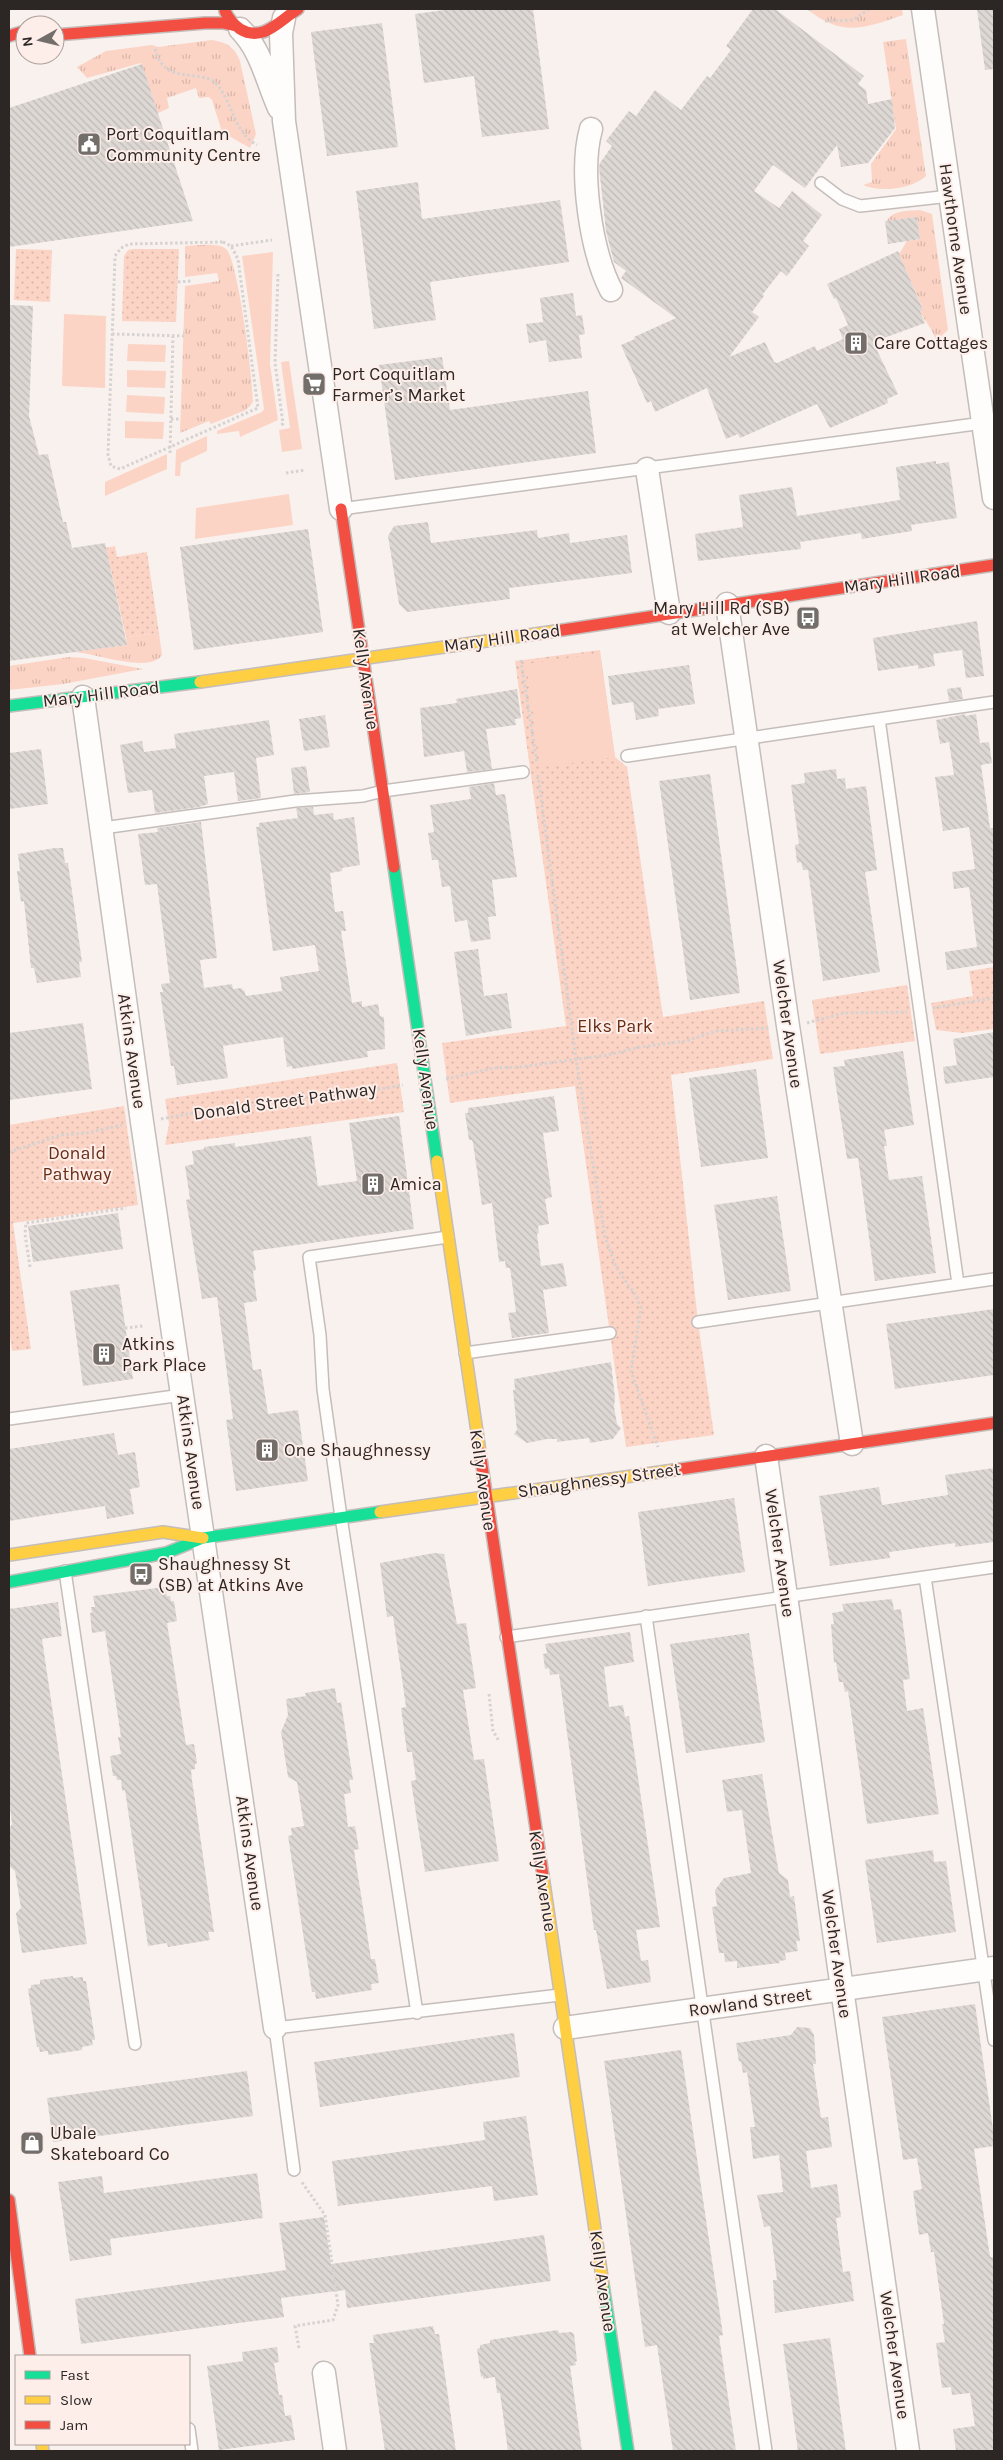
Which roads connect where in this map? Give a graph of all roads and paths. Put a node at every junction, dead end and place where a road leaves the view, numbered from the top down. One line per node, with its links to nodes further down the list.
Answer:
1 (225, 9): 6 (street)
2 (869, 9): 5 (path)
3 (922, 9): 13 (street, Hawthorne Avenue)
4 (290, 12): 6 (street); 9 (street)
5 (825, 22)
6 (238, 28): 7 (street); 9 (street)
7 (65, 34)
8 (154, 43): 11 (path)
9 (284, 120): 33 (street)
10 (590, 129): 19 (street)
11 (257, 145)
12 (821, 182): 13 (lane)
13 (950, 196): 26 (street, Hawthorne Avenue)
14 (272, 240): 15 (path)
15 (231, 246): 20 (path); 27 (path)
16 (278, 274): 25 (path)
17 (191, 281): 18 (path)
18 (178, 282)
19 (611, 290)
20 (112, 334): 21 (path); 27 (path)
21 (173, 336): 22 (path); 23 (path)
22 (184, 336)
23 (171, 419): 24 (path); 27 (path)
24 (181, 419)
25 (279, 425)
26 (988, 430): 29 (lane); 32 (street, Hawthorne Avenue)
27 (170, 447): 28 (path)
28 (170, 453)
29 (647, 469): 33 (lane); 36 (street)
30 (305, 470): 31 (path)
31 (286, 473)
32 (994, 498)
33 (342, 509): 37 (street, Kelly Avenue)
34 (994, 565): 35 (street, Mary Hill Road)
35 (727, 604): 36 (street, Mary Hill Road); 43 (street, Welcher Avenue)
36 (669, 614): 37 (street, Mary Hill Road)
37 (363, 658): 39 (street, Mary Hill Road); 46 (street, Kelly Avenue)
38 (521, 660): 53 (path)
39 (83, 697): 41 (street, Mary Hill Road); 47 (street, Atkins Avenue)
40 (994, 702): 42 (lane)
41 (9, 706)
42 (879, 719): 43 (lane); 63 (lane)
43 (747, 739): 44 (lane); 64 (street, Welcher Avenue)
44 (627, 756)
45 (523, 772): 46 (lane)
46 (383, 790): 47 (lane); 60 (street, Kelly Avenue)
47 (103, 828): 70 (street, Atkins Avenue)
48 (994, 998): 49 (path)
49 (929, 1009)
50 (912, 1011): 51 (path)
51 (805, 1023)
52 (778, 1027): 53 (path)
53 (576, 1059): 54 (path); 74 (path)
54 (442, 1079)
55 (405, 1085): 56 (path, Donald Street Pathway)
56 (158, 1120)
57 (129, 1124): 58 (path)
58 (9, 1152)
59 (126, 1208): 61 (path)
60 (448, 1237): 69 (street, Kelly Avenue); 77 (lane)
61 (30, 1267)
62 (994, 1279): 63 (lane)
63 (958, 1284): 64 (lane)
64 (831, 1303): 65 (lane); 73 (street, Welcher Avenue)
65 (698, 1322)
66 (143, 1326): 67 (path)
67 (125, 1328)
68 (610, 1333): 69 (lane)
69 (464, 1353): 76 (street, Kelly Avenue)
70 (182, 1395): 71 (lane); 78 (street, Atkins Avenue)
71 (9, 1419)
72 (994, 1423): 73 (street, Shaughnessy Street)
73 (852, 1444): 75 (street, Shaughnessy Street)
74 (658, 1447)
75 (766, 1456): 76 (street, Shaughnessy Street); 84 (street, Welcher Avenue)
76 (486, 1496): 77 (street, Shaughnessy Street); 86 (street, Kelly Avenue)
77 (341, 1518): 78 (street, Shaughnessy Street); 93 (lane)
78 (203, 1538): 79 (street, Shaughnessy Street); 81 (street, Shaughnessy Street); 94 (street, Atkins Avenue)
79 (9, 1554)
80 (994, 1567): 82 (lane)
81 (64, 1571): 83 (street, Shaughnessy Street); 97 (lane)
82 (925, 1577): 84 (lane); 89 (lane)
83 (9, 1582)
84 (786, 1597): 85 (lane); 90 (street, Welcher Avenue)
85 (646, 1616): 86 (lane); 92 (lane)
86 (506, 1637): 91 (street, Kelly Avenue)
87 (489, 1694): 88 (path)
88 (501, 1746)
89 (989, 1968): 90 (street, Rowland Street); 96 (lane)
90 (842, 1989): 92 (street, Rowland Street); 108 (street, Welcher Avenue)
91 (560, 1995): 93 (lane); 95 (street, Kelly Avenue)
92 (704, 2009): 95 (street, Rowland Street); 107 (lane)
93 (417, 2013): 94 (lane)
94 (275, 2028): 98 (lane)
95 (565, 2028): 106 (street, Kelly Avenue)
96 (994, 2040)
97 (135, 2044)
98 (294, 2170): 100 (path)
99 (9, 2200): 101 (street)
100 (300, 2348)
101 (30, 2355)
102 (324, 2373): 105 (street)
103 (190, 2437): 104 (lane)
104 (192, 2451)
105 (335, 2451)
106 (628, 2451)
107 (766, 2451)
108 (908, 2451)

